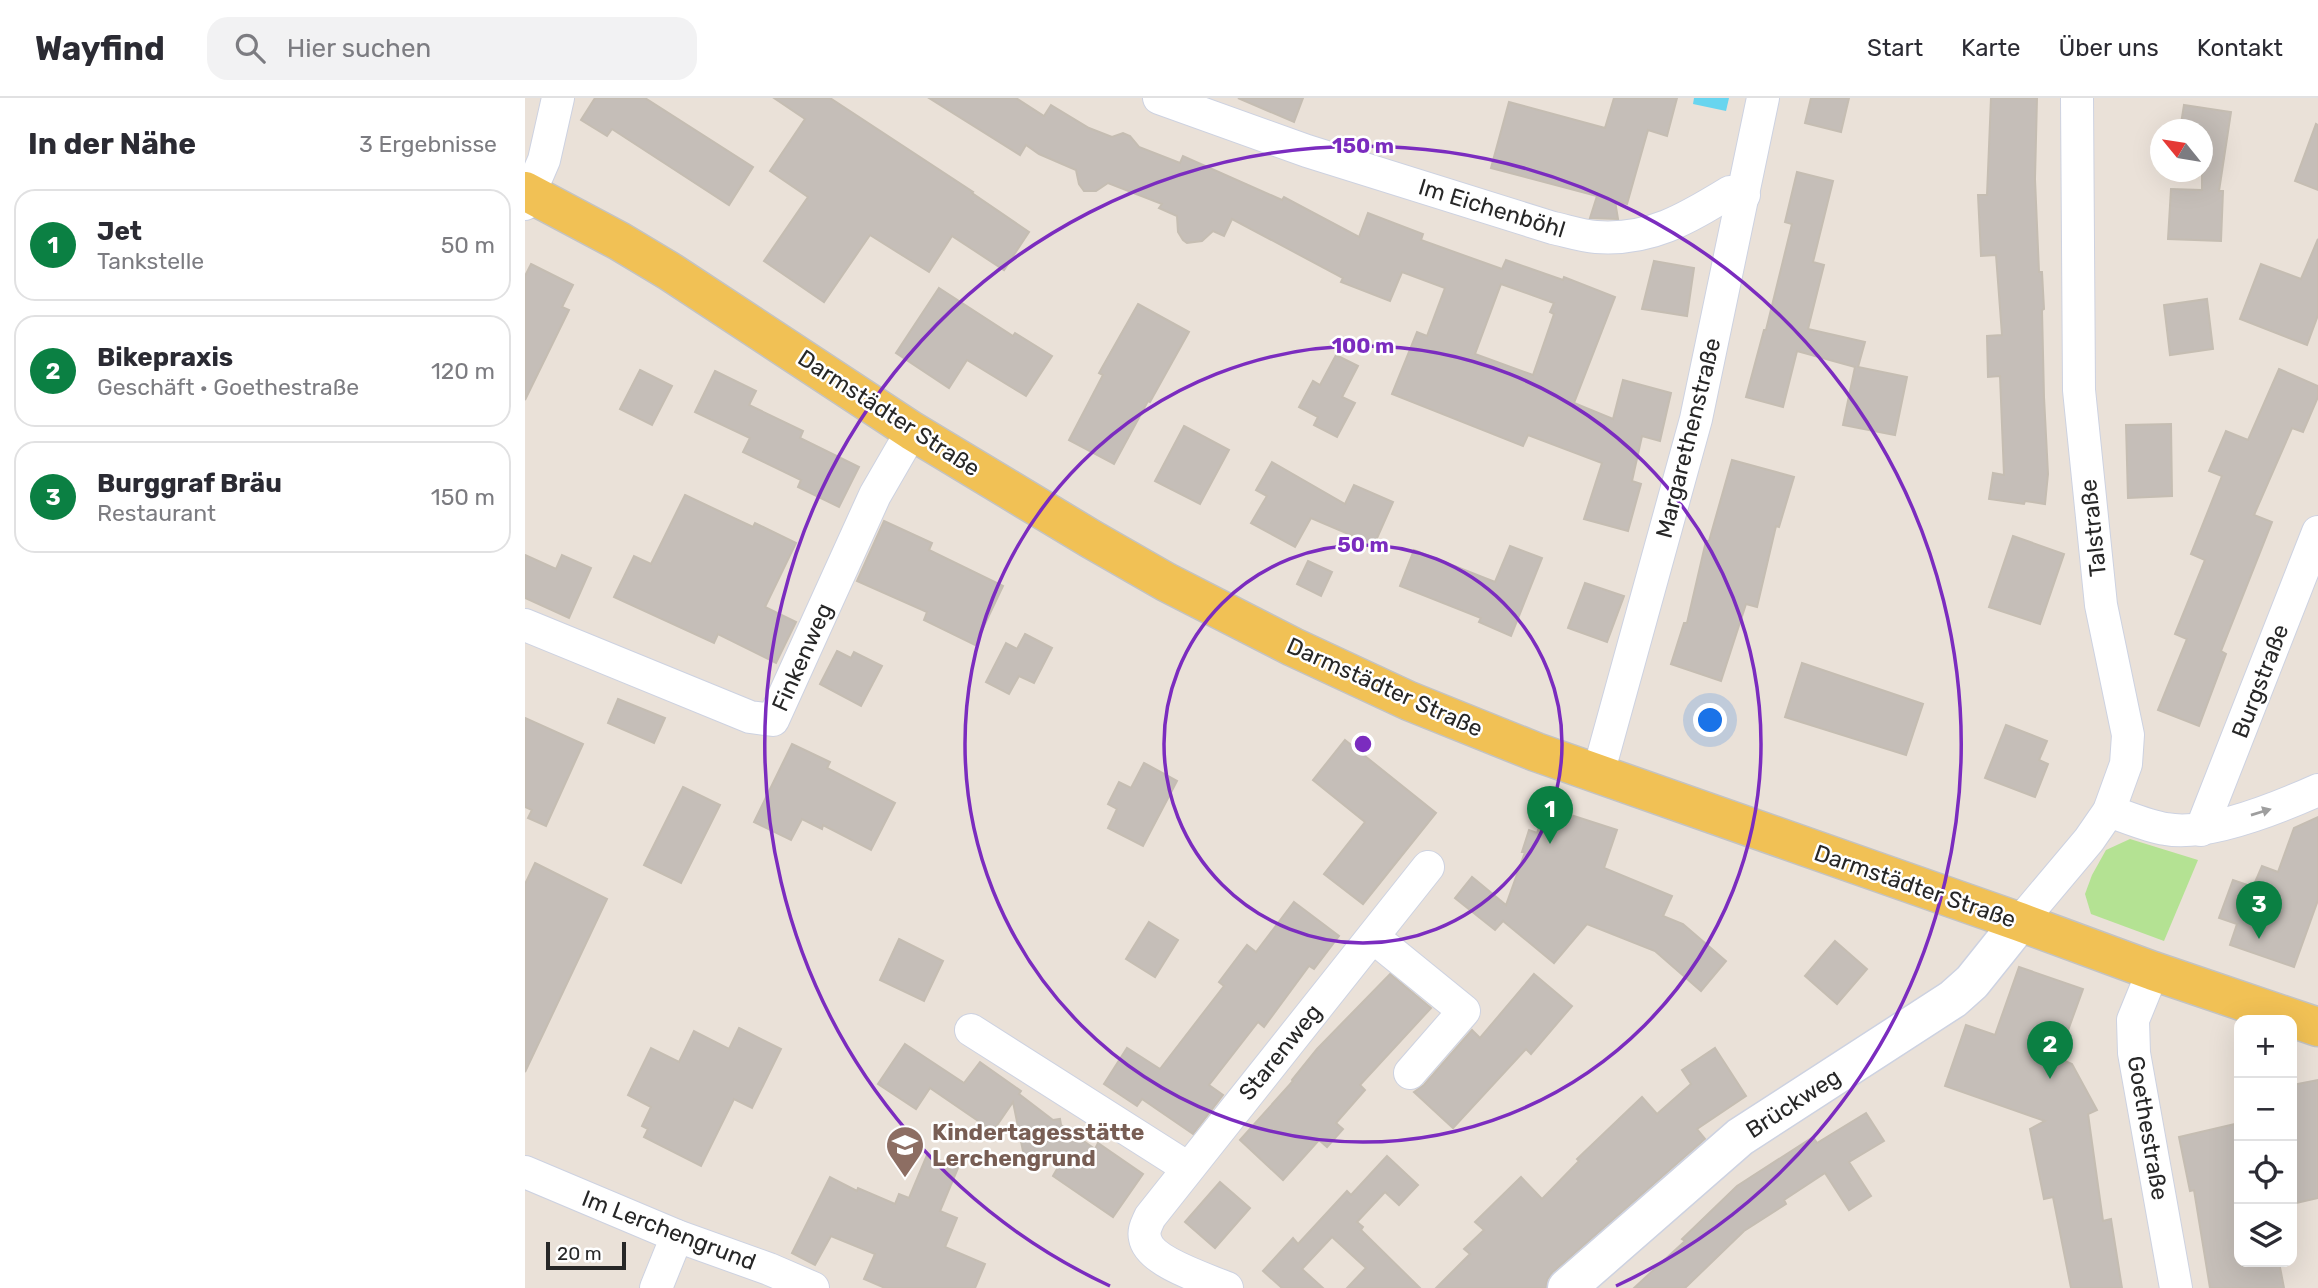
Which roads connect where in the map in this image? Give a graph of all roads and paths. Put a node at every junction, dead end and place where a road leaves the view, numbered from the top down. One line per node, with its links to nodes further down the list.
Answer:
1 (558, 98): 6 (street)
2 (1159, 98): 5 (street, Im Eichenböhl)
3 (1763, 98): 5 (street, Margarethenstraße)
4 (2077, 98): 12 (street, Talstraße)
5 (1744, 195): 10 (street, Margarethenstraße)
6 (527, 196): 7 (main road, Darmstädter Straße)
7 (912, 431): 9 (street, Finkenweg); 10 (main road, Darmstädter Straße)
8 (2318, 532): 13 (street, Burgstraße)
9 (525, 625)
10 (1598, 774): 15 (main road, Darmstädter Straße)
11 (2318, 790): 13 (street, one-way to 11)
12 (2109, 811): 13 (street); 15 (street, Talstraße)
13 (2201, 830)
14 (1428, 867): 16 (street, Starenweg)
15 (2020, 922): 17 (main road, Darmstädter Straße); 27 (street, Brückweg)
16 (1373, 937): 20 (street); 21 (street, Starenweg)
17 (2154, 971): 18 (main road, Darmstädter Straße); 28 (street, Goethestraße)
18 (2318, 1027)
19 (971, 1030): 21 (street)
20 (1410, 1073)
21 (1188, 1168): 26 (street, Starenweg)
22 (525, 1172): 23 (street, Im Lerchengrund)
23 (677, 1236): 24 (street); 25 (street, Im Lerchengrund)
24 (656, 1288)
25 (813, 1288)
26 (1227, 1288)
27 (1567, 1288)
28 (2176, 1288)

